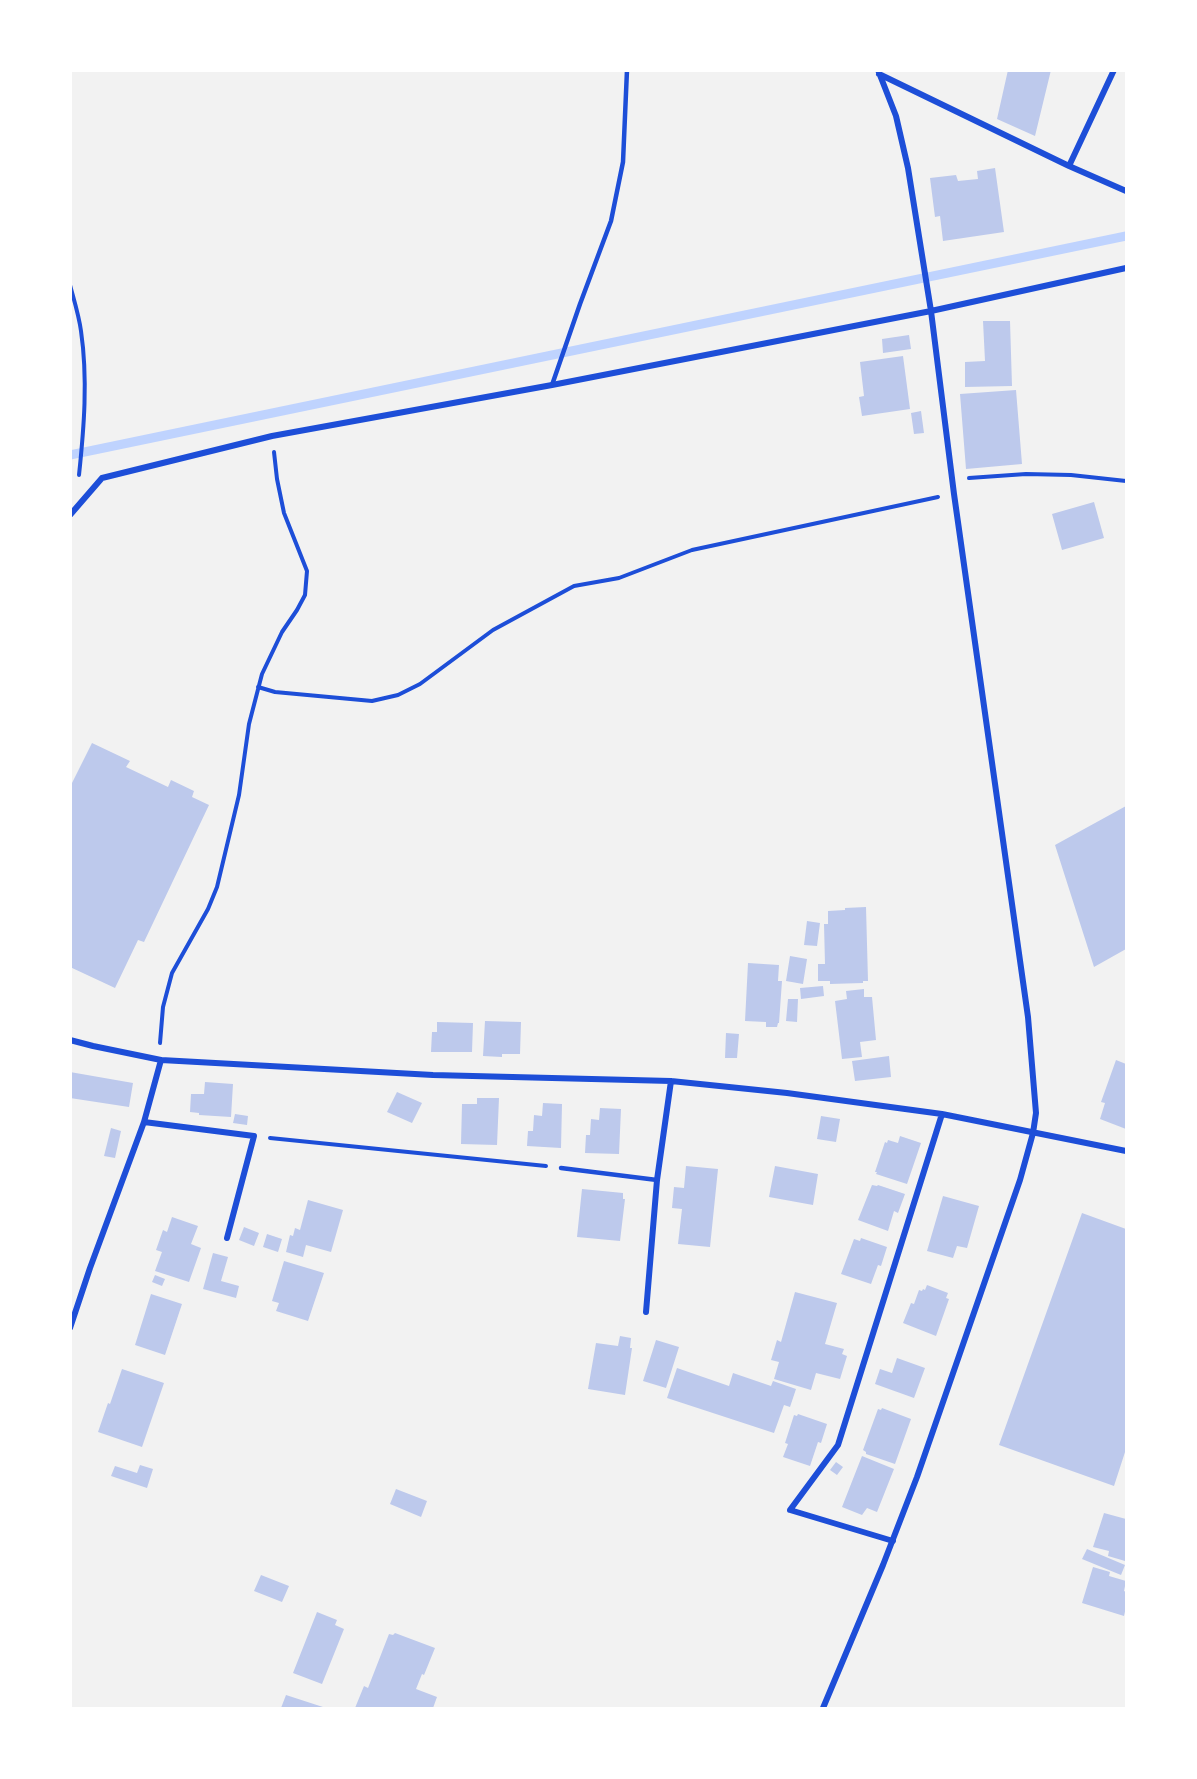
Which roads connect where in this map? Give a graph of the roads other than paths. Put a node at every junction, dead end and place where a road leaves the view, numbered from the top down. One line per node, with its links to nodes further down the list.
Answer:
1 (627, 70): 8 (lane)
2 (1114, 70): 4 (street)
3 (878, 72): 4 (street); 7 (street)
4 (1069, 166): 5 (street)
5 (1126, 191)
6 (1126, 268): 7 (street)
7 (931, 311): 8 (street); 15 (street)
8 (552, 385): 9 (street)
9 (70, 515)
10 (70, 1040): 11 (street)
11 (161, 1060): 12 (street); 14 (street)
12 (671, 1081): 13 (street); 18 (street)
13 (942, 1114): 15 (street); 22 (street)
14 (144, 1122): 19 (street); 21 (street)
15 (1033, 1133): 16 (street); 22 (street)
16 (1126, 1151)
17 (561, 1168): 18 (lane)
18 (657, 1179): 20 (street)
19 (227, 1238)
20 (646, 1312)
21 (70, 1328)
22 (893, 1541): 23 (street)
23 (823, 1708)

